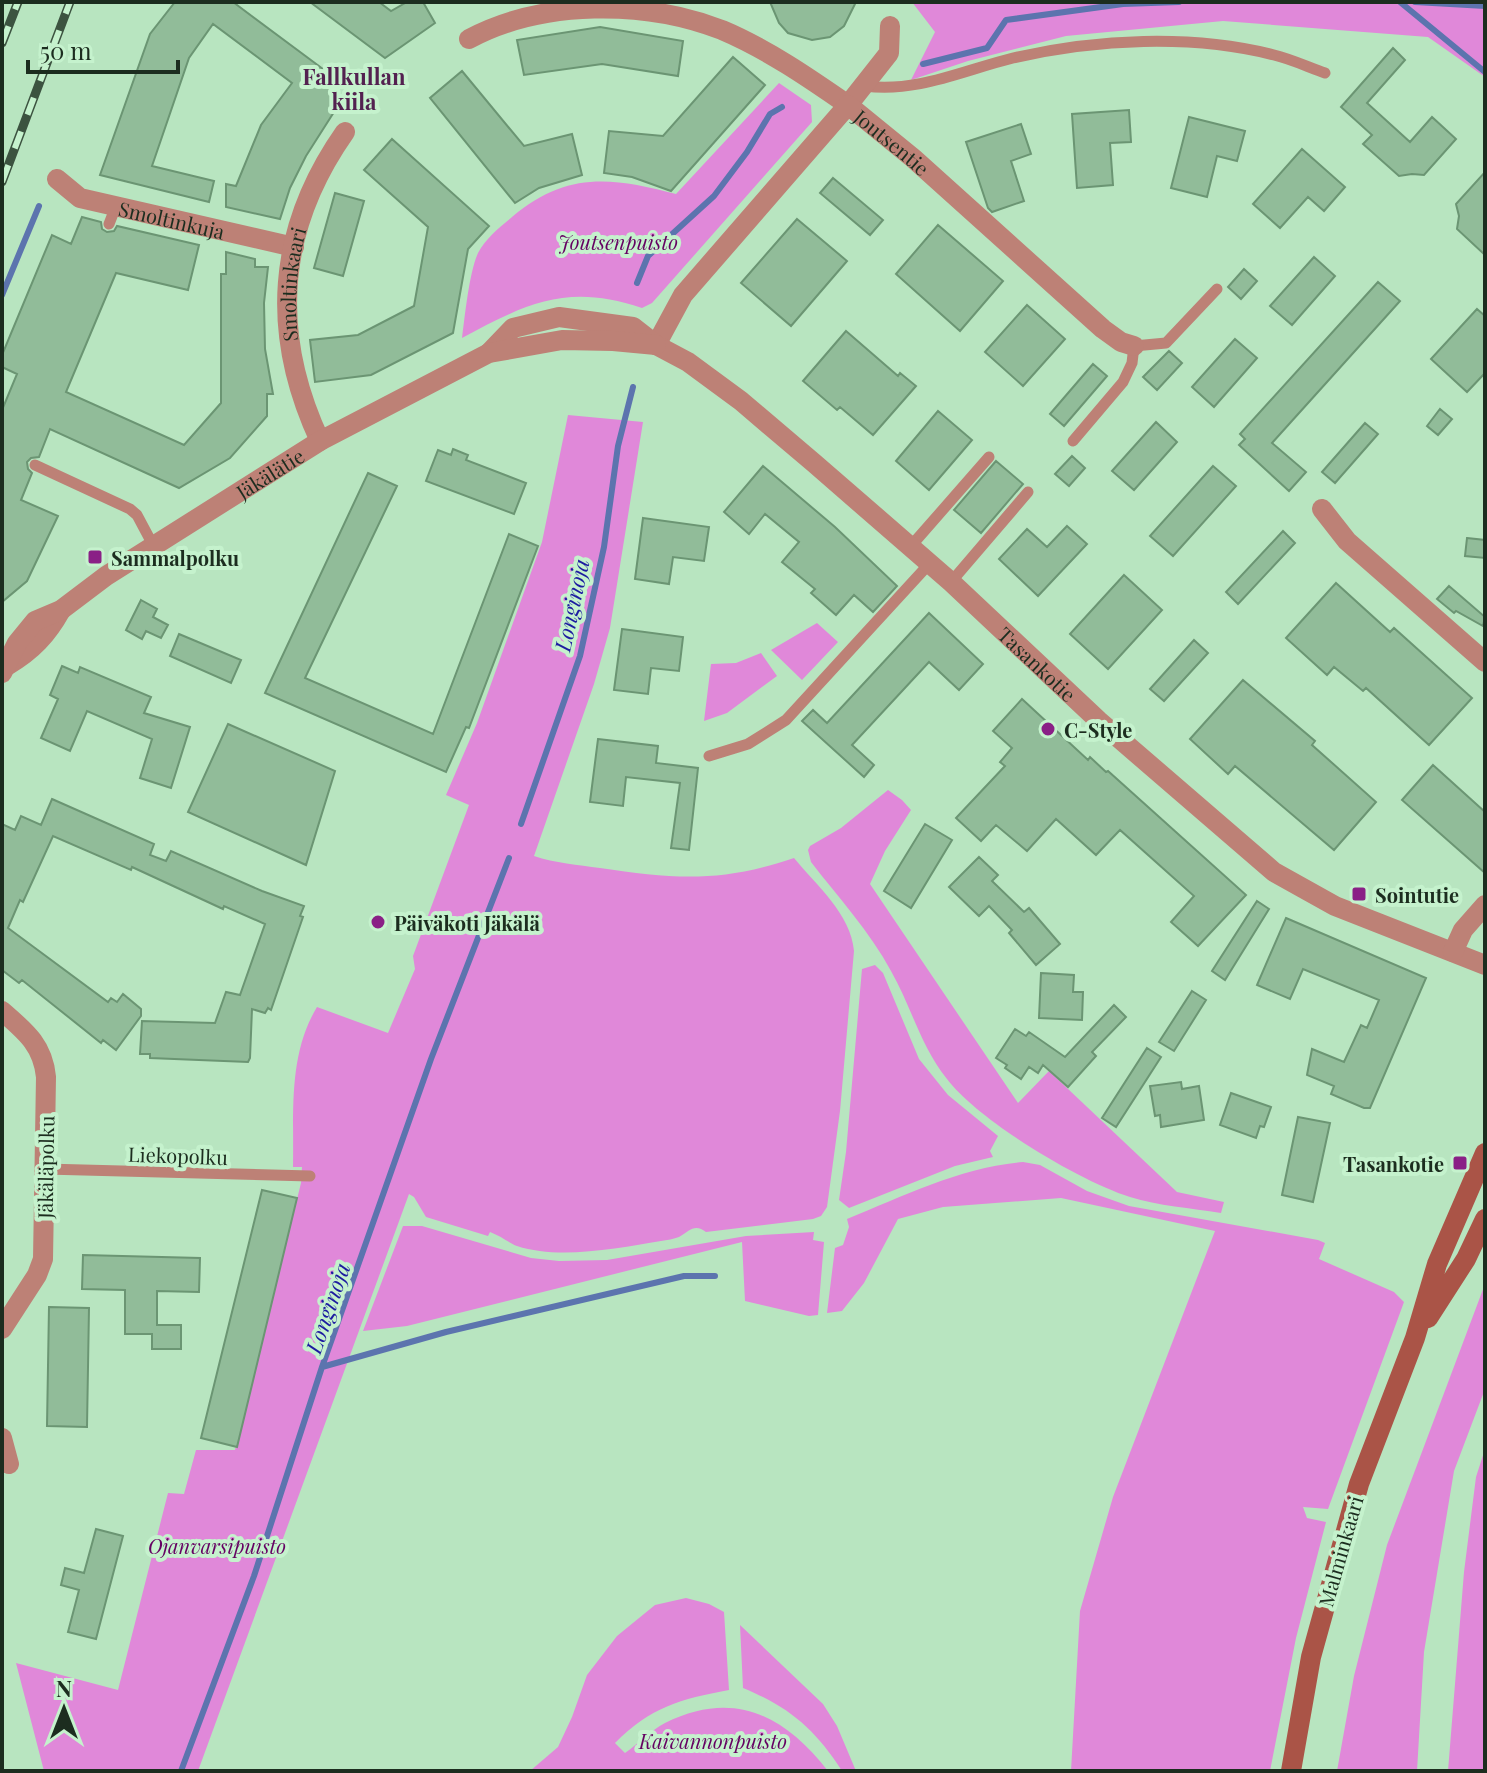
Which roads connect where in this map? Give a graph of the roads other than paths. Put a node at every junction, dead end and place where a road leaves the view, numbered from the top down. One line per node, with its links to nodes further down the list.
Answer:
1 (890, 26): 4 (street)
2 (469, 39): 5 (street)
3 (1325, 73): 4 (lane)
4 (865, 86): 5 (street)
5 (848, 105): 10 (street, Joutsentie); 11 (street, Joutsentie)
6 (345, 132): 8 (street, Smoltinkaari)
7 (57, 179): 8 (street, Smoltinkuja)
8 (294, 247): 12 (street, Smoltinkaari)
9 (1217, 289): 11 (lane)
10 (656, 345): 12 (street, Jäkälätie); 19 (street, Tasankotie)
11 (1134, 346): 13 (lane)
12 (320, 441): 18 (street, Jäkälätie)
13 (1073, 441)
14 (989, 457): 19 (lane)
15 (35, 465): 18 (lane)
16 (1028, 492): 21 (lane)
17 (1322, 509): 22 (street)
18 (153, 545): 23 (street, Jäkälätie)
19 (911, 546): 20 (street, Tasankotie)
20 (930, 563): 21 (street, Tasankotie); 24 (lane)
21 (951, 582): 26 (street, Tasankotie)
22 (1485, 662)
23 (5, 669)
24 (709, 756)
25 (1485, 905): 26 (street)
26 (1453, 952): 27 (street, Tasankotie)
27 (1485, 965)
28 (2, 1011): 30 (street, Jäkäläpolku)
29 (1485, 1153): 34 (main road, Malminkaari)
30 (45, 1169): 31 (lane, Liekopolku); 33 (street, Jäkäläpolku)
31 (310, 1176)
32 (1485, 1219): 34 (main road, Malminkaari)
33 (2, 1329)
34 (1415, 1338): 37 (main road, Malminkaari)
35 (2, 1438): 36 (street)
36 (9, 1464)
37 (1291, 1771)

